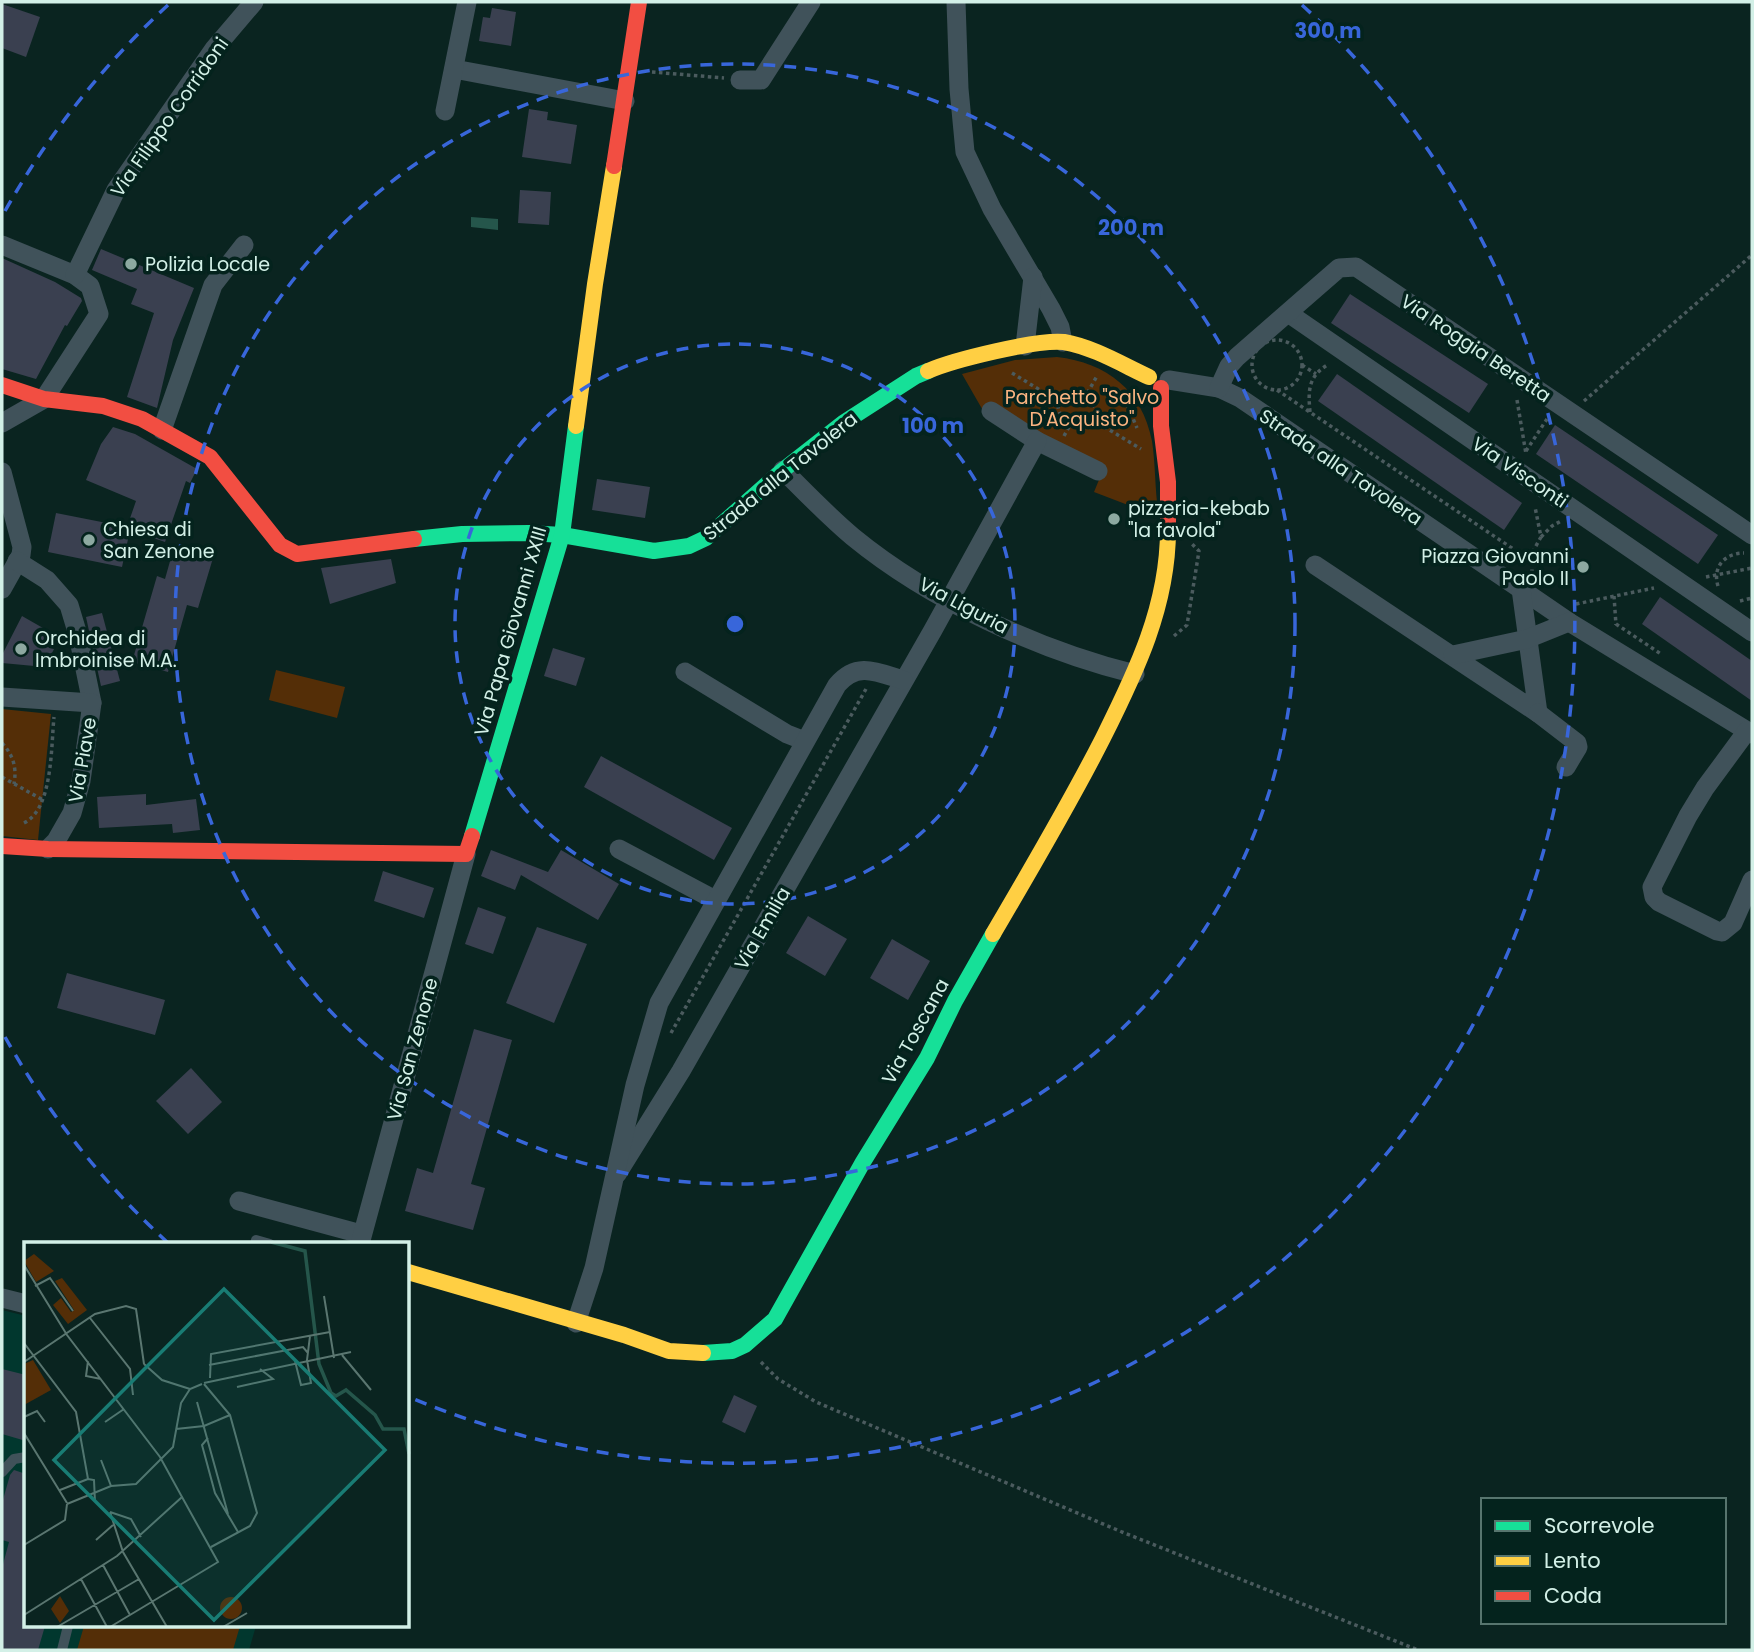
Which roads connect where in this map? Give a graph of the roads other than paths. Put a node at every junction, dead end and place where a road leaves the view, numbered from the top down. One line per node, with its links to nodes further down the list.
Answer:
1 (254, 2): 12 (street, Via Filippo Corridoni)
2 (467, 2): 6 (street)
3 (639, 2): 8 (street, Via Papa Giovanni XXIII)
4 (811, 2): 7 (street)
5 (956, 2): 13 (street)
6 (454, 69): 8 (street); 9 (street)
7 (740, 80)
8 (625, 101): 28 (street, Via Papa Giovanni XXIII)
9 (445, 111)
10 (244, 244): 23 (street)
11 (2, 245): 12 (street)
12 (75, 275): 20 (street)
13 (1033, 277): 15 (street); 16 (street)
14 (1288, 313): 19 (street, Via Roggia Beretta); 29 (street, Via Roggia Beretta); 36 (street, Via Visconti)
15 (1063, 342): 16 (street, Strada alla Tavolera); 17 (street, Strada alla Tavolera)
16 (1025, 346): 25 (street, Strada alla Tavolera)
17 (1160, 382): 19 (street, Strada alla Tavolera); 40 (street, Via Toscana)
18 (2, 385): 20 (street, Strada alla Tavolera)
19 (1219, 388): 33 (street, Strada alla Tavolera)
20 (44, 399): 22 (street); 23 (street, Strada alla Tavolera)
21 (991, 411): 24 (street)
22 (2, 423)
23 (162, 430): 28 (street, Strada alla Tavolera)
24 (1037, 441): 26 (street); 34 (street, Via Emilia)
25 (783, 470): 28 (street, Strada alla Tavolera); 34 (street, Via Liguria)
26 (1098, 471)
27 (2, 472): 30 (street)
28 (562, 535): 51 (street, Via Papa Giovanni XXIII)
29 (1749, 544)
30 (17, 561): 32 (street); 43 (street, Via Piave)
31 (1315, 565): 38 (street)
32 (2, 589)
33 (1521, 589): 35 (street, Strada alla Tavolera); 37 (street)
34 (948, 601): 40 (street, Via Liguria); 41 (street, Via Emilia)
35 (1569, 622): 37 (street); 45 (street, Strada alla Tavolera)
36 (1752, 632)
37 (1527, 639): 38 (street); 44 (street)
38 (1453, 655): 44 (street)
39 (685, 672): 46 (street)
40 (1135, 674): 60 (street, Via Toscana)
41 (903, 680): 46 (street, Via Emilia); 54 (street, Via Emilia)
42 (2, 697): 43 (street)
43 (92, 703): 49 (street, Via Piave)
44 (1538, 713): 47 (street)
45 (1750, 733): 52 (street)
46 (805, 741): 53 (street, Via Emilia)
47 (1566, 767)
48 (2, 846): 49 (street)
49 (48, 849): 51 (street)
50 (620, 849): 53 (street)
51 (466, 854): 56 (street, Via San Zenone)
52 (1752, 880)
53 (715, 900): 54 (street, Via Emilia)
54 (617, 1174): 60 (street, Via Emilia)
55 (239, 1201): 56 (street)
56 (361, 1239)
57 (410, 1273): 60 (street, Via Toscana)
58 (2, 1298): 59 (street)
59 (24, 1304)
60 (576, 1323)
61 (24, 1457): 62 (lane)
62 (2, 1472)
63 (68, 1628): 64 (lane)
64 (62, 1650)

